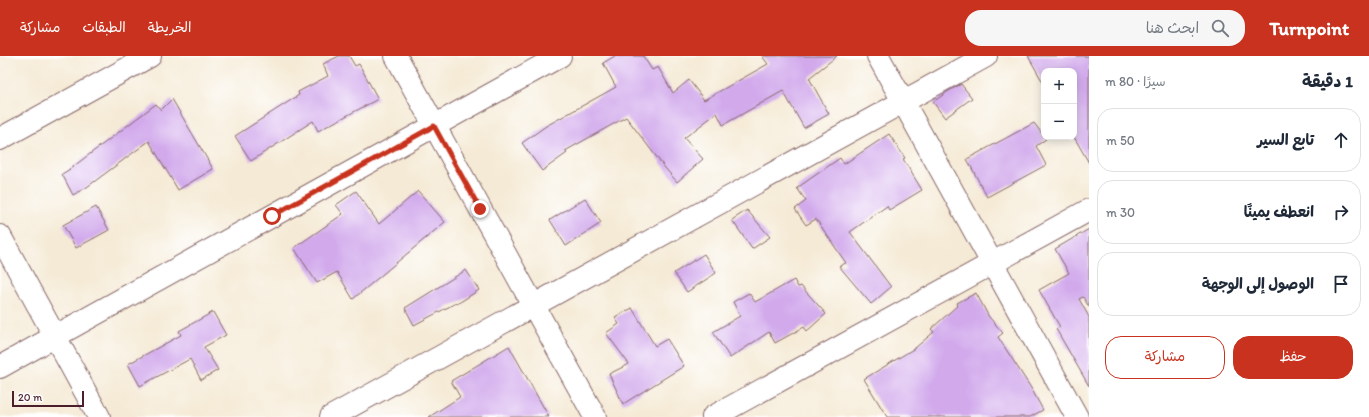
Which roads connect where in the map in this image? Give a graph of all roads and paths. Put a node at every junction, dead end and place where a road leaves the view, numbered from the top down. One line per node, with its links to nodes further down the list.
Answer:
1 (150, 56): 8 (street)
2 (396, 56): 7 (street)
3 (560, 56): 7 (street)
4 (878, 56): 6 (street)
5 (986, 56): 6 (street)
6 (904, 101): 11 (street); 12 (street)
7 (434, 126): 12 (street); 13 (street)
8 (0, 139)
9 (1089, 210): 11 (street)
10 (0, 236): 13 (street)
11 (992, 263): 19 (street); 20 (street)
12 (533, 305): 17 (street); 18 (street)
13 (55, 336): 14 (street); 16 (street)
14 (0, 367)
15 (1089, 413): 21 (street)
16 (99, 417)
17 (331, 417)
18 (595, 417)
19 (713, 417)
20 (1077, 417)
21 (1082, 417)

